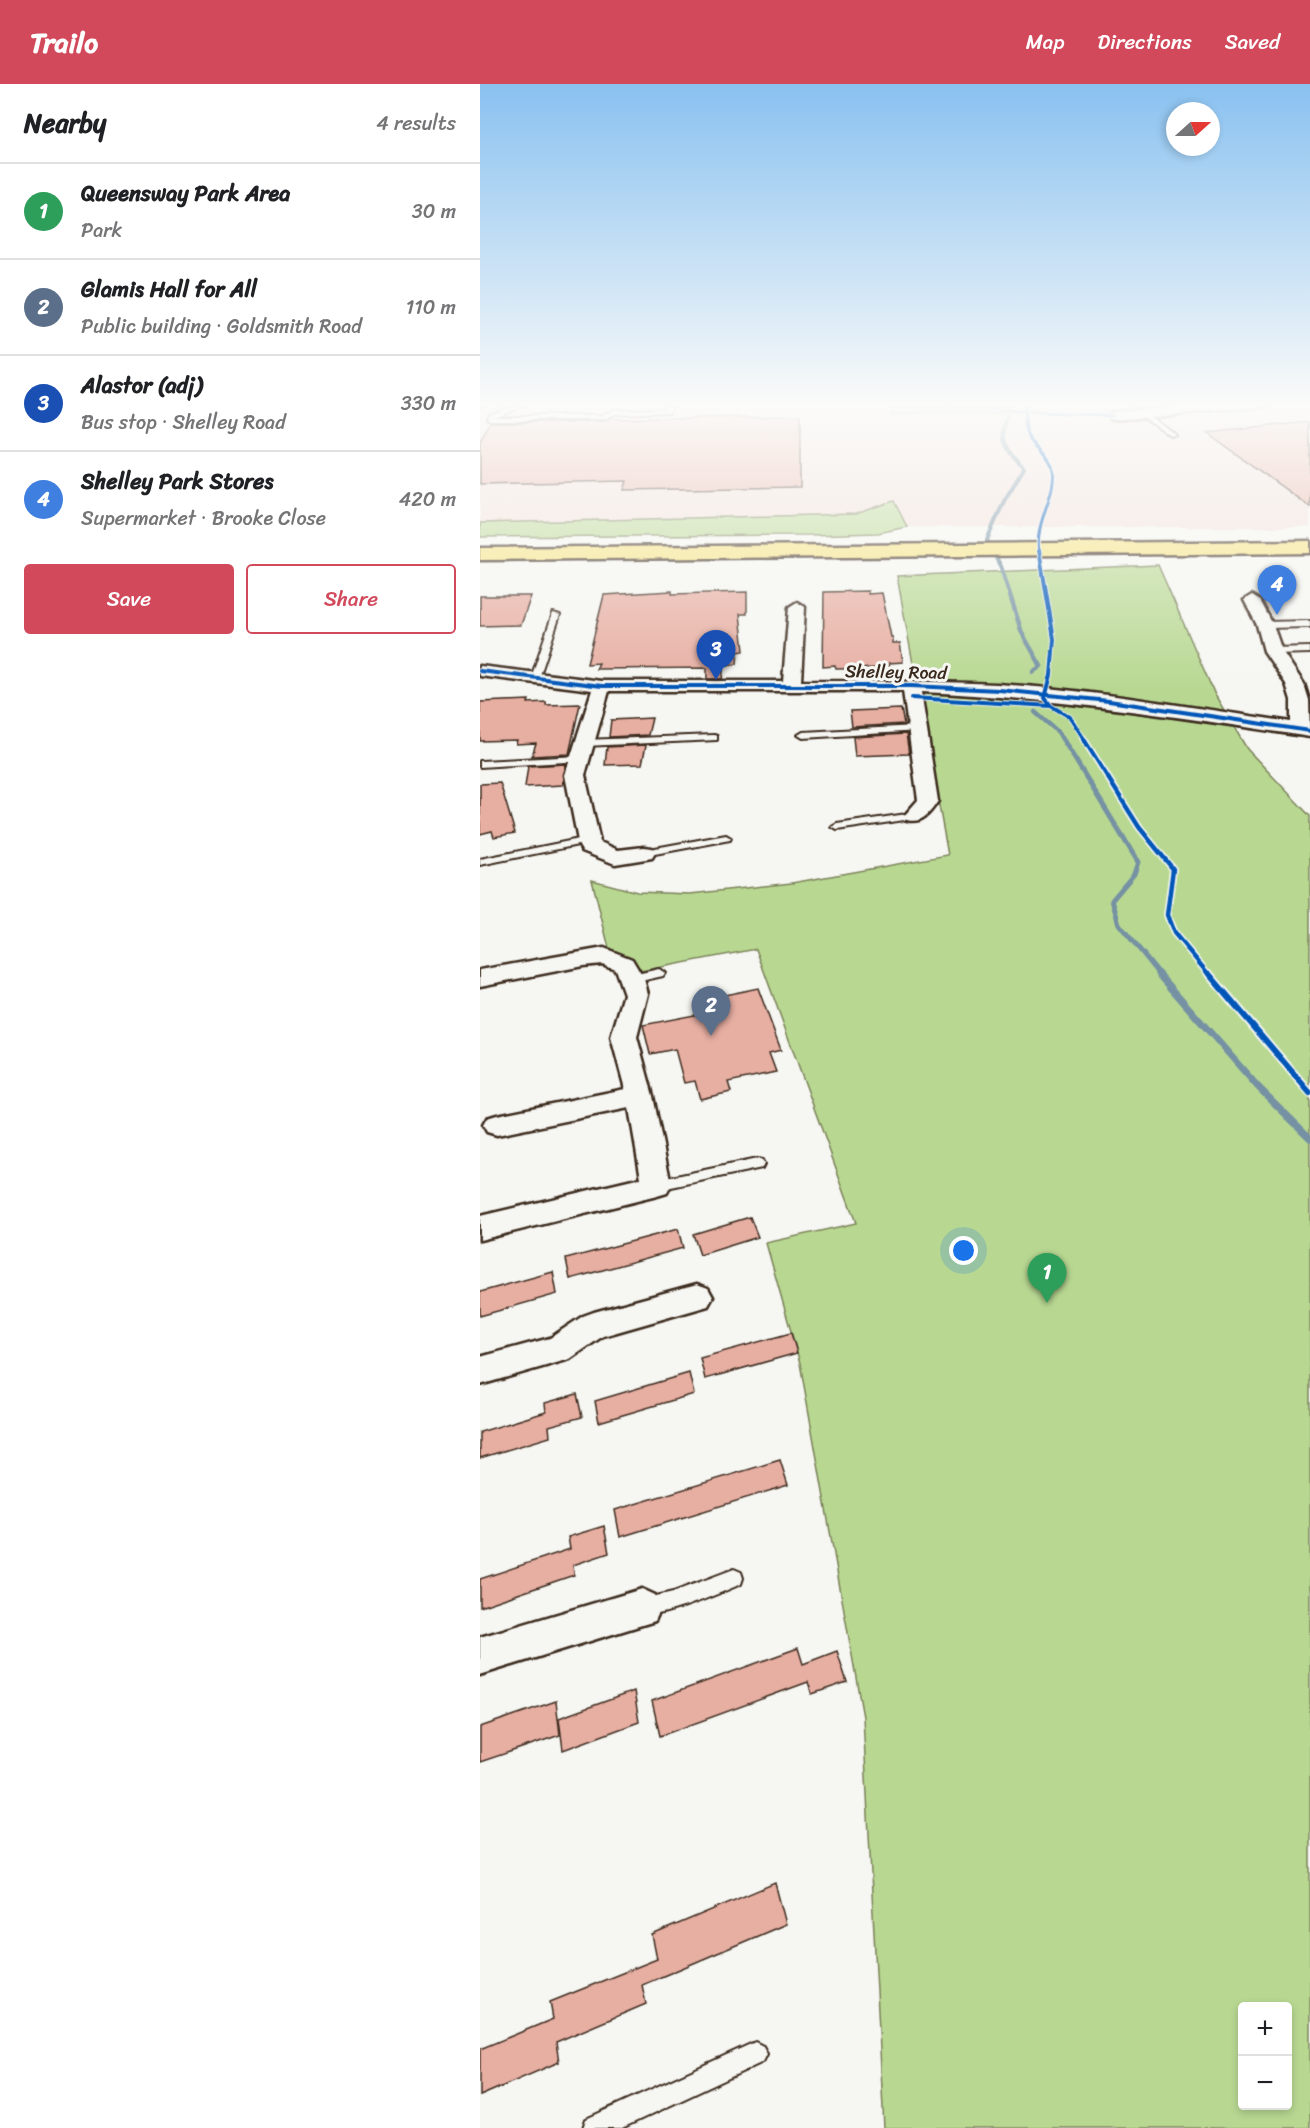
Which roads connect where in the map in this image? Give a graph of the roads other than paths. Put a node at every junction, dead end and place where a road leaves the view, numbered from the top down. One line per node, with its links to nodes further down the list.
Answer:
1 (1310, 547): 2 (highway)
2 (480, 554)
3 (1252, 600): 7 (street)
4 (797, 607): 13 (street)
5 (556, 615): 11 (lane)
6 (1310, 624): 7 (lane)
7 (1265, 625): 9 (street)
8 (1310, 650): 9 (lane)
9 (1273, 651): 16 (street)
10 (480, 671): 11 (street, Shelley Road)
11 (535, 678): 12 (street, Shelley Road)
12 (602, 686): 13 (street, Shelley Road); 19 (street)
13 (792, 686): 14 (street, Shelley Road)
14 (911, 686): 15 (street); 16 (street, Shelley Road)
15 (916, 729): 17 (lane); 21 (street)
16 (1306, 731)
17 (803, 735)
18 (714, 738): 19 (lane)
19 (582, 751): 20 (lane); 24 (street)
20 (480, 764)
21 (914, 816): 22 (lane)
22 (837, 827)
23 (726, 838): 25 (lane)
24 (589, 840): 25 (street); 26 (lane)
25 (644, 853)
26 (480, 862)
27 (659, 973): 29 (lane)
28 (480, 978): 29 (street)
29 (632, 979): 30 (street)
30 (640, 1096): 31 (street); 33 (street)
31 (497, 1125)
32 (758, 1164): 33 (lane)
33 (657, 1185): 34 (street)
34 (480, 1228)
35 (697, 1297): 36 (street)
36 (480, 1371)
37 (734, 1578): 38 (lane)
38 (642, 1608): 39 (street)
39 (480, 1656)
40 (755, 2054): 41 (lane)
41 (595, 2128)

